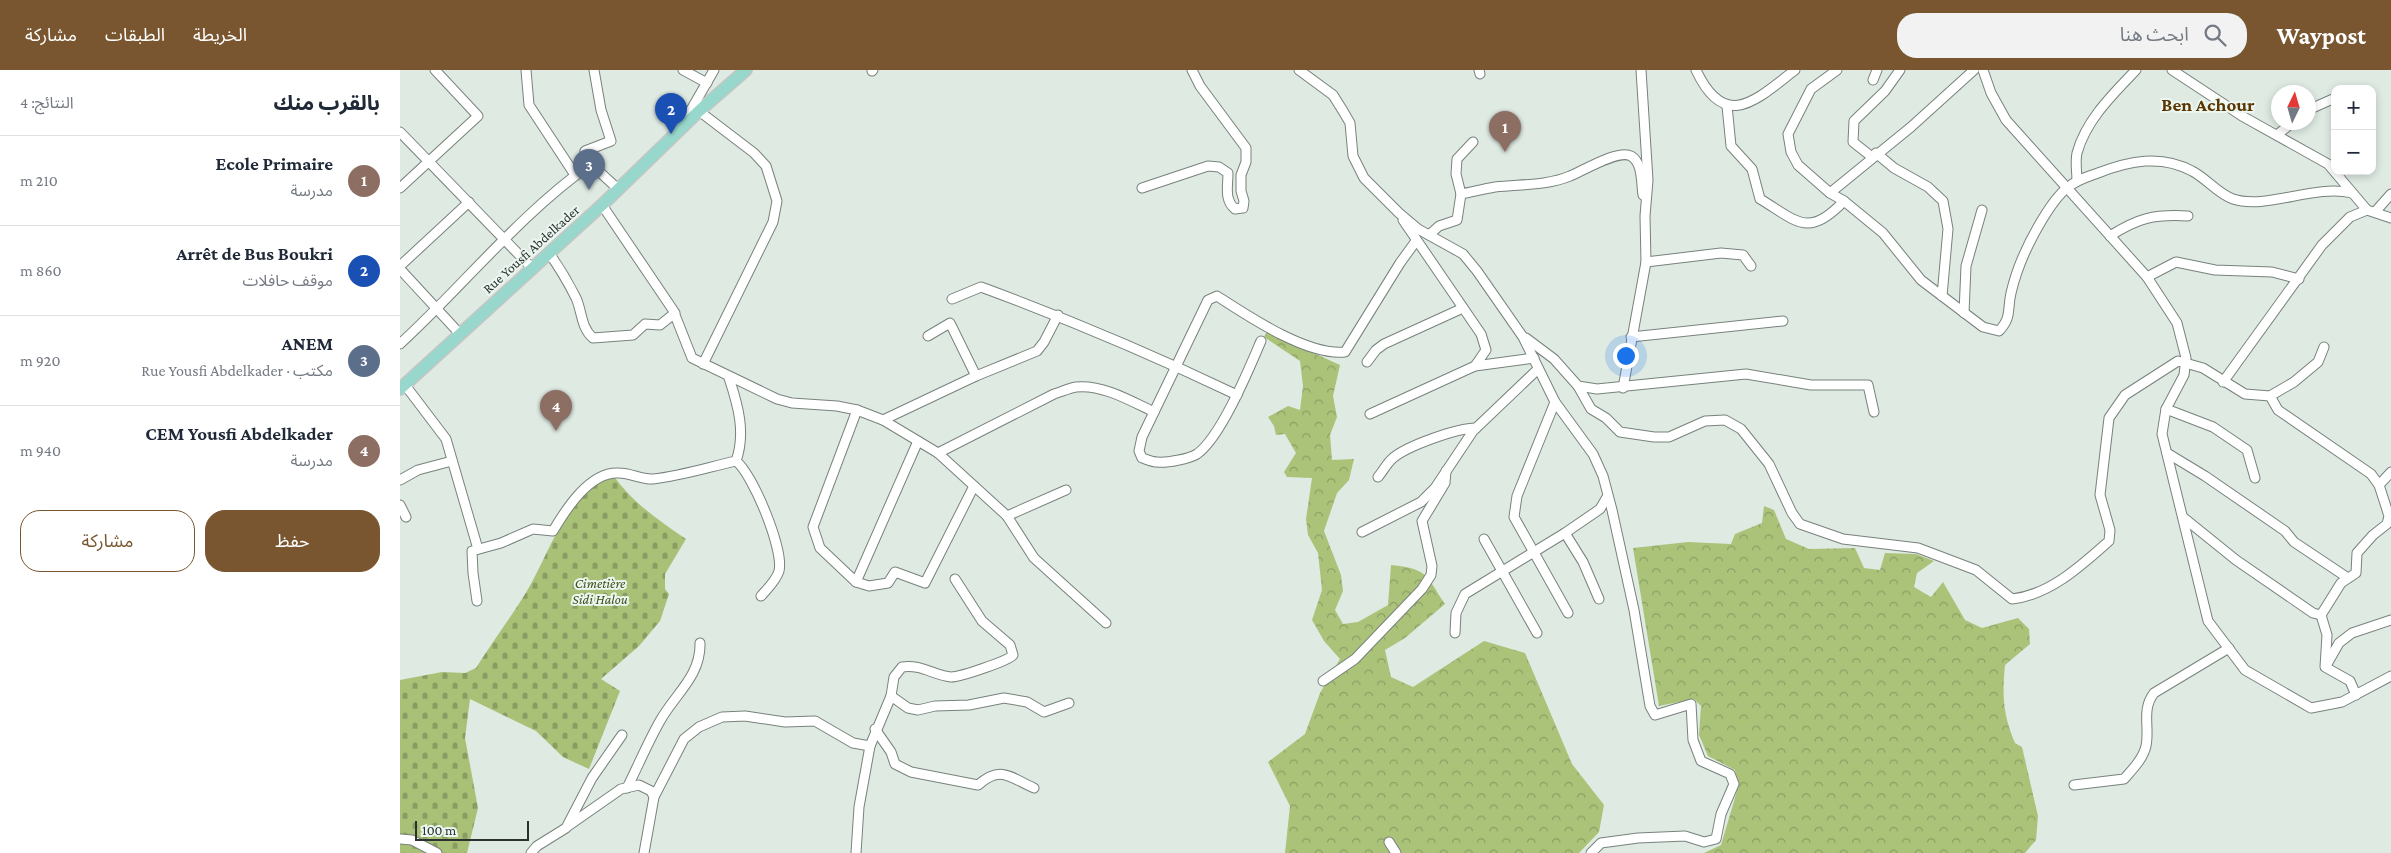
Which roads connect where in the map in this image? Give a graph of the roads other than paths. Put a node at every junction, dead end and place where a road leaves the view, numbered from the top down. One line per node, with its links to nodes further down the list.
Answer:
1 (434, 70): 31 (street)
2 (526, 70): 33 (street)
3 (594, 70): 32 (street)
4 (683, 70): 20 (street)
5 (714, 70): 20 (street)
6 (746, 70): 24 (main road, Rue Yousfi Abdelkader)
7 (1192, 70): 36 (street)
8 (1641, 70): 46 (street)
9 (1696, 70): 22 (street)
10 (1795, 70): 22 (street)
11 (1837, 70): 40 (street)
12 (1877, 70): 19 (street)
13 (1900, 70): 30 (street)
14 (1974, 70): 30 (street)
15 (2136, 70): 34 (street)
16 (2172, 70): 28 (street)
17 (1986, 71): 37 (street)
18 (1306, 72): 49 (street)
19 (1873, 80)
20 (707, 83): 25 (street)
21 (2331, 100): 23 (street)
22 (1727, 106): 43 (street)
23 (2316, 106)
24 (699, 111): 25 (main road, Rue Yousfi Abdelkader); 81 (street)
25 (680, 130): 38 (main road, Rue Yousfi Abdelkader)
26 (2283, 130): 28 (street)
27 (400, 132): 31 (street)
28 (2277, 135): 39 (street)
29 (1473, 142): 41 (street)
30 (1874, 155): 40 (street); 63 (street)
31 (429, 161): 35 (street); 44 (street)
32 (591, 164): 33 (street); 38 (street)
33 (575, 175): 54 (street)
34 (2077, 181): 37 (street); 39 (street)
35 (400, 188)
36 (1142, 188)
37 (2067, 188): 53 (street); 68 (street)
38 (618, 189): 45 (main road, Rue Yousfi Abdelkader)
39 (2352, 192): 48 (street)
40 (1830, 193): 43 (street)
41 (1461, 194): 46 (street); 52 (street)
42 (2391, 194): 48 (street)
43 (1844, 201): 63 (street)
44 (469, 202): 54 (street); 59 (street)
45 (602, 205): 56 (main road, Rue Yousfi Abdelkader); 67 (street)
46 (1646, 210): 57 (street)
47 (1982, 210): 68 (street)
48 (2371, 211): 51 (street); 62 (street)
49 (1399, 214): 52 (street); 55 (street)
50 (2188, 216): 53 (street)
51 (2391, 218)
52 (1429, 235): 73 (street)
53 (2110, 236): 61 (street)
54 (504, 241): 60 (street); 66 (street)
55 (1416, 241): 65 (street); 82 (street)
56 (549, 253): 60 (main road, Rue Yousfi Abdelkader); 67 (street)
57 (1646, 262): 58 (street); 74 (street)
58 (1751, 266)
59 (400, 268): 66 (street)
60 (532, 268): 71 (main road, Rue Yousfi Abdelkader)
61 (2147, 277): 62 (street); 80 (street)
62 (2299, 279): 87 (street)
63 (1942, 296): 68 (street)
64 (952, 299): 69 (street)
65 (1463, 308): 79 (street); 83 (street)
66 (438, 309): 71 (street); 76 (street)
67 (675, 313): 81 (street)
68 (1964, 313)
69 (1058, 315): 82 (street); 85 (street)
70 (1783, 321): 74 (street)
71 (460, 334): 89 (main road, Rue Yousfi Abdelkader)
72 (928, 336): 85 (street)
73 (1523, 337): 78 (street); 88 (street)
74 (1631, 337): 90 (street)
75 (1261, 342): 91 (street)
76 (400, 344)
77 (2324, 347): 92 (street)
78 (1534, 358): 83 (street); 84 (street)
79 (1367, 362)
80 (2185, 363): 87 (street); 88 (street); 94 (street)
81 (703, 364): 86 (street)
82 (1177, 366): 91 (street); 96 (street)
83 (1475, 366): 98 (street)
84 (1538, 369): 93 (street); 100 (street)
85 (976, 376): 99 (street)
86 (730, 378): 95 (street); 105 (street)
87 (2223, 382): 92 (street)
88 (1578, 386): 90 (street)
89 (402, 387): 104 (street)
90 (1623, 388): 97 (street)
91 (1237, 395): 96 (street)
92 (2270, 396): 111 (street)
93 (1555, 402): 114 (street); 124 (street)
94 (2166, 409): 103 (street); 109 (street)
95 (857, 410): 99 (street); 128 (street)
96 (1154, 412): 102 (street)
97 (1874, 412)
98 (1370, 414)
99 (883, 420): 101 (street)
100 (1476, 428): 106 (street); 108 (street)
101 (918, 441): 102 (street); 128 (street)
102 (938, 453): 112 (street)
103 (2167, 453): 119 (street); 126 (street)
104 (452, 461): 110 (street); 123 (street)
105 (736, 461): 123 (street); 129 (street)
106 (1446, 471): 120 (street); 142 (street)
107 (2391, 472): 111 (street)
108 (1378, 476)
109 (2256, 478)
110 (400, 480)
111 (2378, 485): 117 (street)
112 (974, 486): 116 (street); 128 (street)
113 (1066, 490): 116 (street)
114 (1607, 497): 121 (street); 161 (street)
115 (400, 505): 118 (street)
116 (1007, 516): 135 (street)
117 (2390, 516): 126 (street)
118 (406, 517)
119 (2184, 518): 133 (street); 139 (street)
120 (1362, 532)
121 (1565, 533): 124 (street); 130 (street)
122 (1484, 539): 125 (street)
123 (478, 549): 131 (street)
124 (1535, 552): 125 (street); 132 (street)
125 (1503, 572): 136 (street); 137 (street)
126 (2348, 578): 133 (street)
127 (955, 579): 144 (street)
128 (856, 582)
129 (761, 596)
130 (1599, 599)
131 (477, 601)
132 (1568, 613)
133 (2321, 615): 140 (street)
134 (2391, 620): 140 (street)
135 (1106, 623)
136 (1455, 632)
137 (1537, 633)
138 (700, 643): 150 (street)
139 (2229, 648): 143 (street); 149 (street)
140 (2325, 667): 143 (street)
141 (2391, 676): 143 (street)
142 (1323, 681)
143 (2356, 695)
144 (891, 696): 145 (street); 146 (street)
145 (1069, 703)
146 (876, 729): 148 (street); 151 (street)
147 (622, 735): 153 (street)
148 (870, 746): 152 (street); 159 (street)
149 (2074, 785)
150 (627, 788): 152 (street); 153 (street)
151 (1034, 788)
152 (654, 797): 158 (street)
153 (566, 828): 157 (street)
154 (400, 839): 156 (street)
155 (1389, 842): 160 (street)
156 (437, 853)
157 (531, 853)
158 (644, 853)
159 (856, 853)
160 (1396, 853)
161 (1591, 853)

